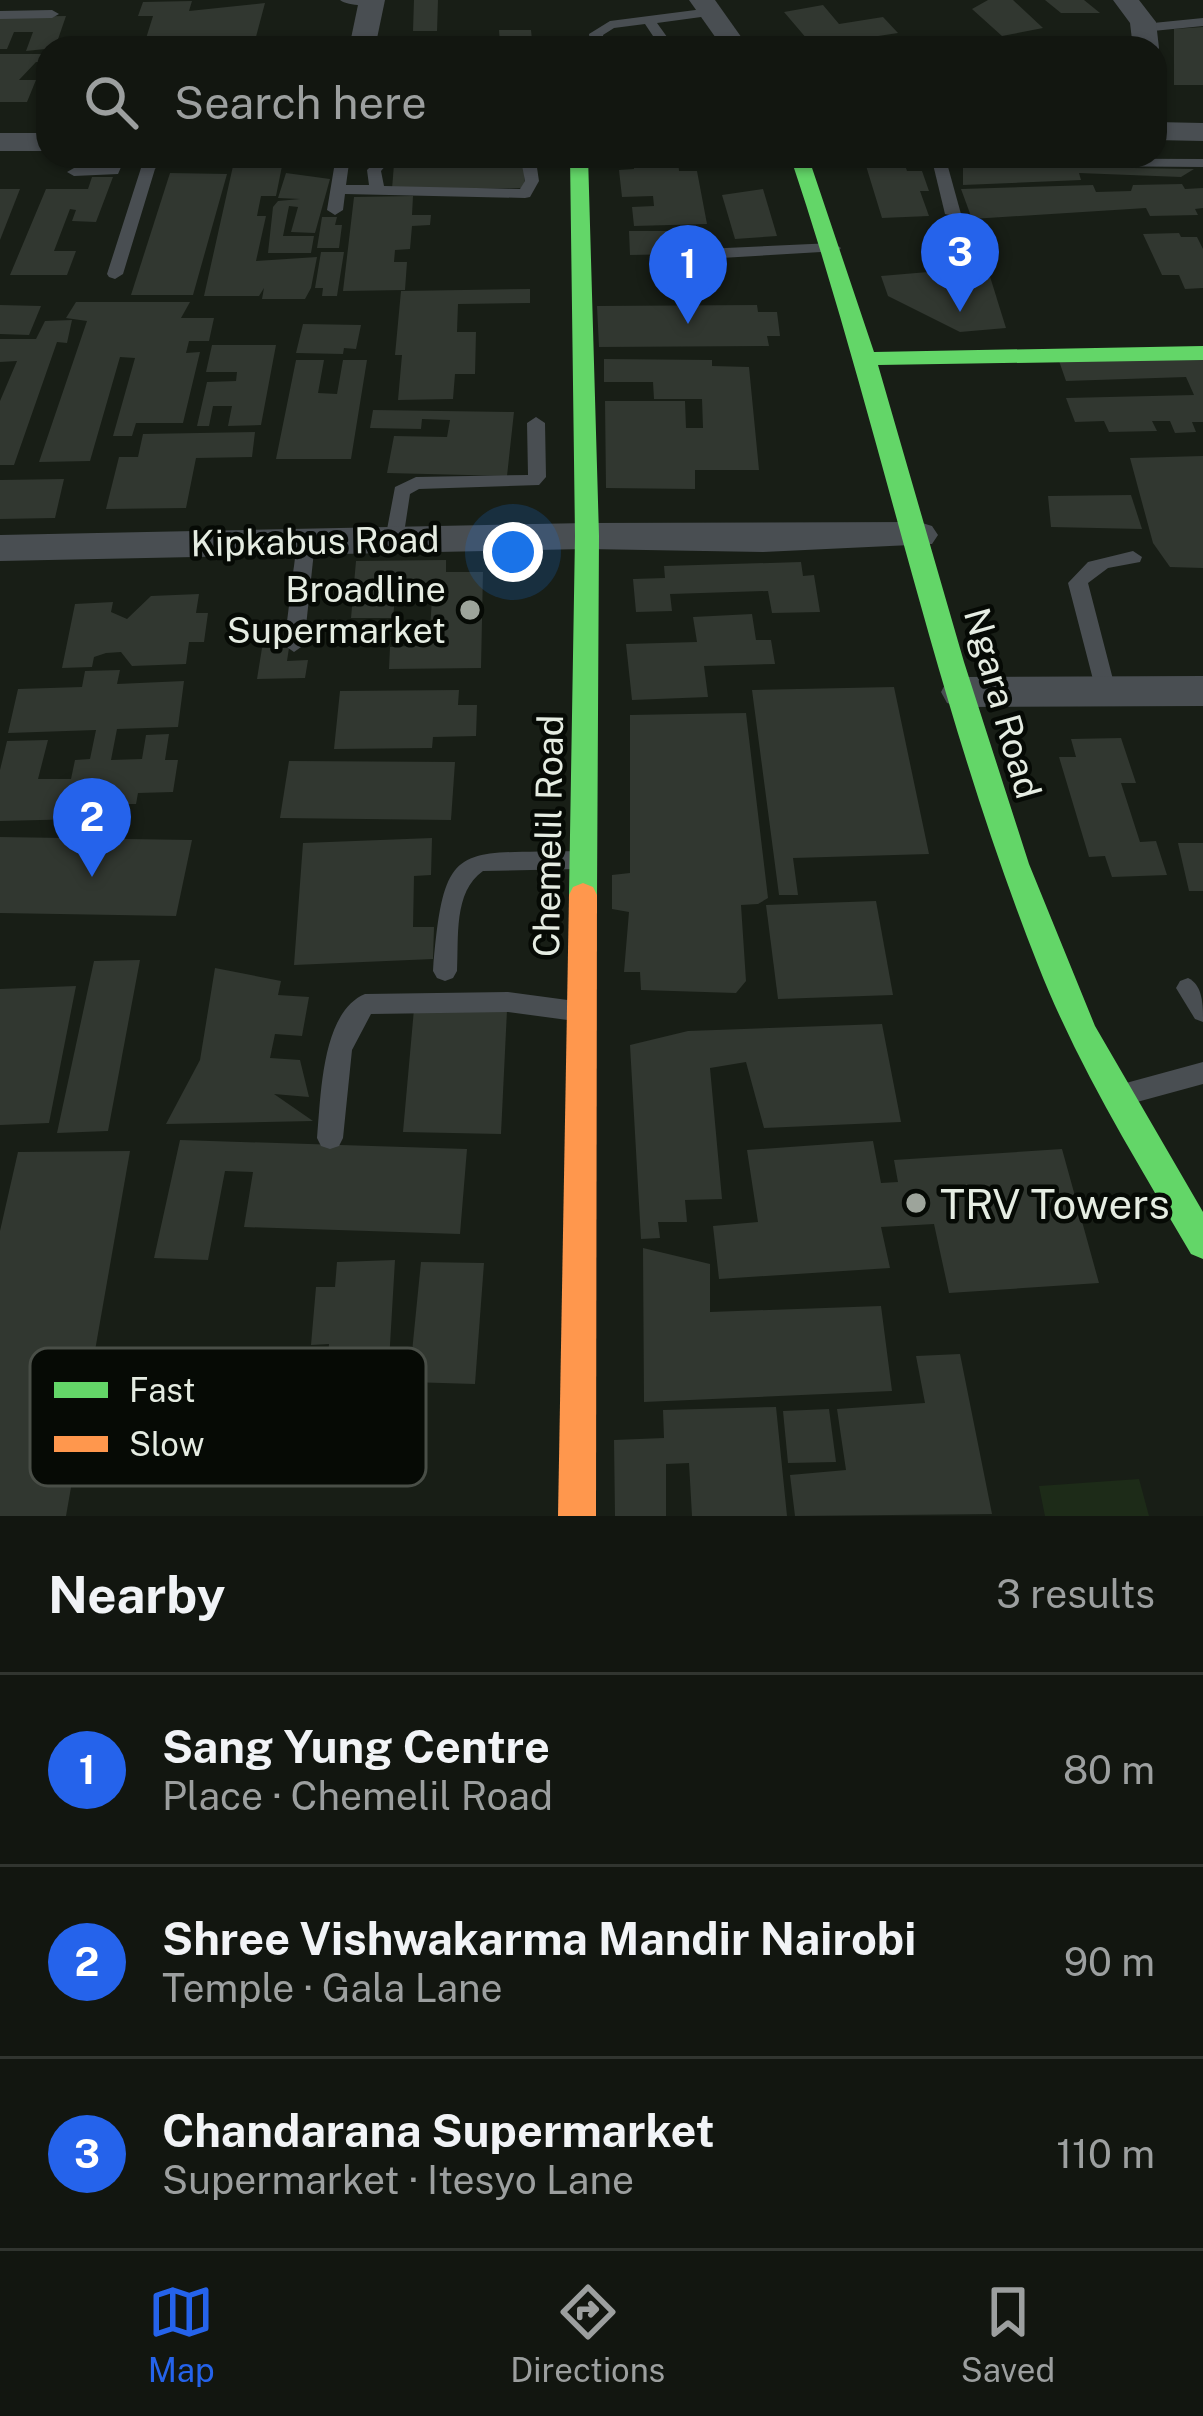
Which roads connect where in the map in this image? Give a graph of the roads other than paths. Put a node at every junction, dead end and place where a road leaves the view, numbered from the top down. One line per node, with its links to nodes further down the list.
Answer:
1 (346, 0): 3 (lane)
2 (1126, 0): 13 (street)
3 (372, 1): 9 (street)
4 (706, 6): 7 (lane); 12 (street)
5 (52, 14): 6 (lane)
6 (0, 15)
7 (648, 19): 10 (lane); 11 (lane)
8 (1203, 22): 14 (lane)
9 (364, 36)
10 (596, 36)
11 (660, 36)
12 (727, 36)
13 (1144, 36)
14 (1152, 36)
15 (1167, 131): 16 (street)
16 (1203, 131)
17 (0, 142): 18 (street)
18 (36, 142)
19 (1167, 162): 20 (lane)
20 (1203, 163)
21 (113, 168): 29 (lane)
22 (148, 168): 36 (lane)
23 (341, 168): 30 (lane)
24 (376, 168): 31 (lane)
25 (531, 168): 31 (lane)
26 (579, 168): 41 (street, Chemelil Road)
27 (804, 168): 34 (street, Ngara Road)
28 (941, 168): 33 (lane)
29 (74, 172)
30 (338, 189): 31 (lane); 32 (lane)
31 (377, 192)
32 (335, 209)
33 (953, 214)
34 (833, 248): 35 (lane); 38 (street, Ngara Road)
35 (704, 254)
36 (115, 274)
37 (1203, 353): 38 (street)
38 (868, 358): 40 (street, Ngara Road)
39 (536, 423): 42 (lane)
40 (919, 535): 41 (street, Kipkabus Road); 48 (street, Ngara Road)
41 (586, 536): 42 (street, Kipkabus Road); 50 (street, Chemelil Road)
42 (394, 540): 43 (street, Kipkabus Road)
43 (306, 542): 44 (street, Kipkabus Road); 46 (lane)
44 (2, 555)
45 (1133, 557): 49 (lane)
46 (294, 645)
47 (1203, 691): 49 (street)
48 (961, 692): 49 (street); 56 (street, Ngara Road)
49 (1106, 692)
50 (584, 860): 51 (lane); 53 (street, Chemelil Road)
51 (445, 971)
52 (1188, 988): 54 (lane)
53 (582, 1012): 57 (lane); 59 (street, Chemelil Road)
54 (1203, 1012)
55 (1203, 1073): 56 (lane)
56 (1119, 1096): 58 (street, Ngara Road)
57 (330, 1138)
58 (1203, 1244)
59 (578, 1516)

